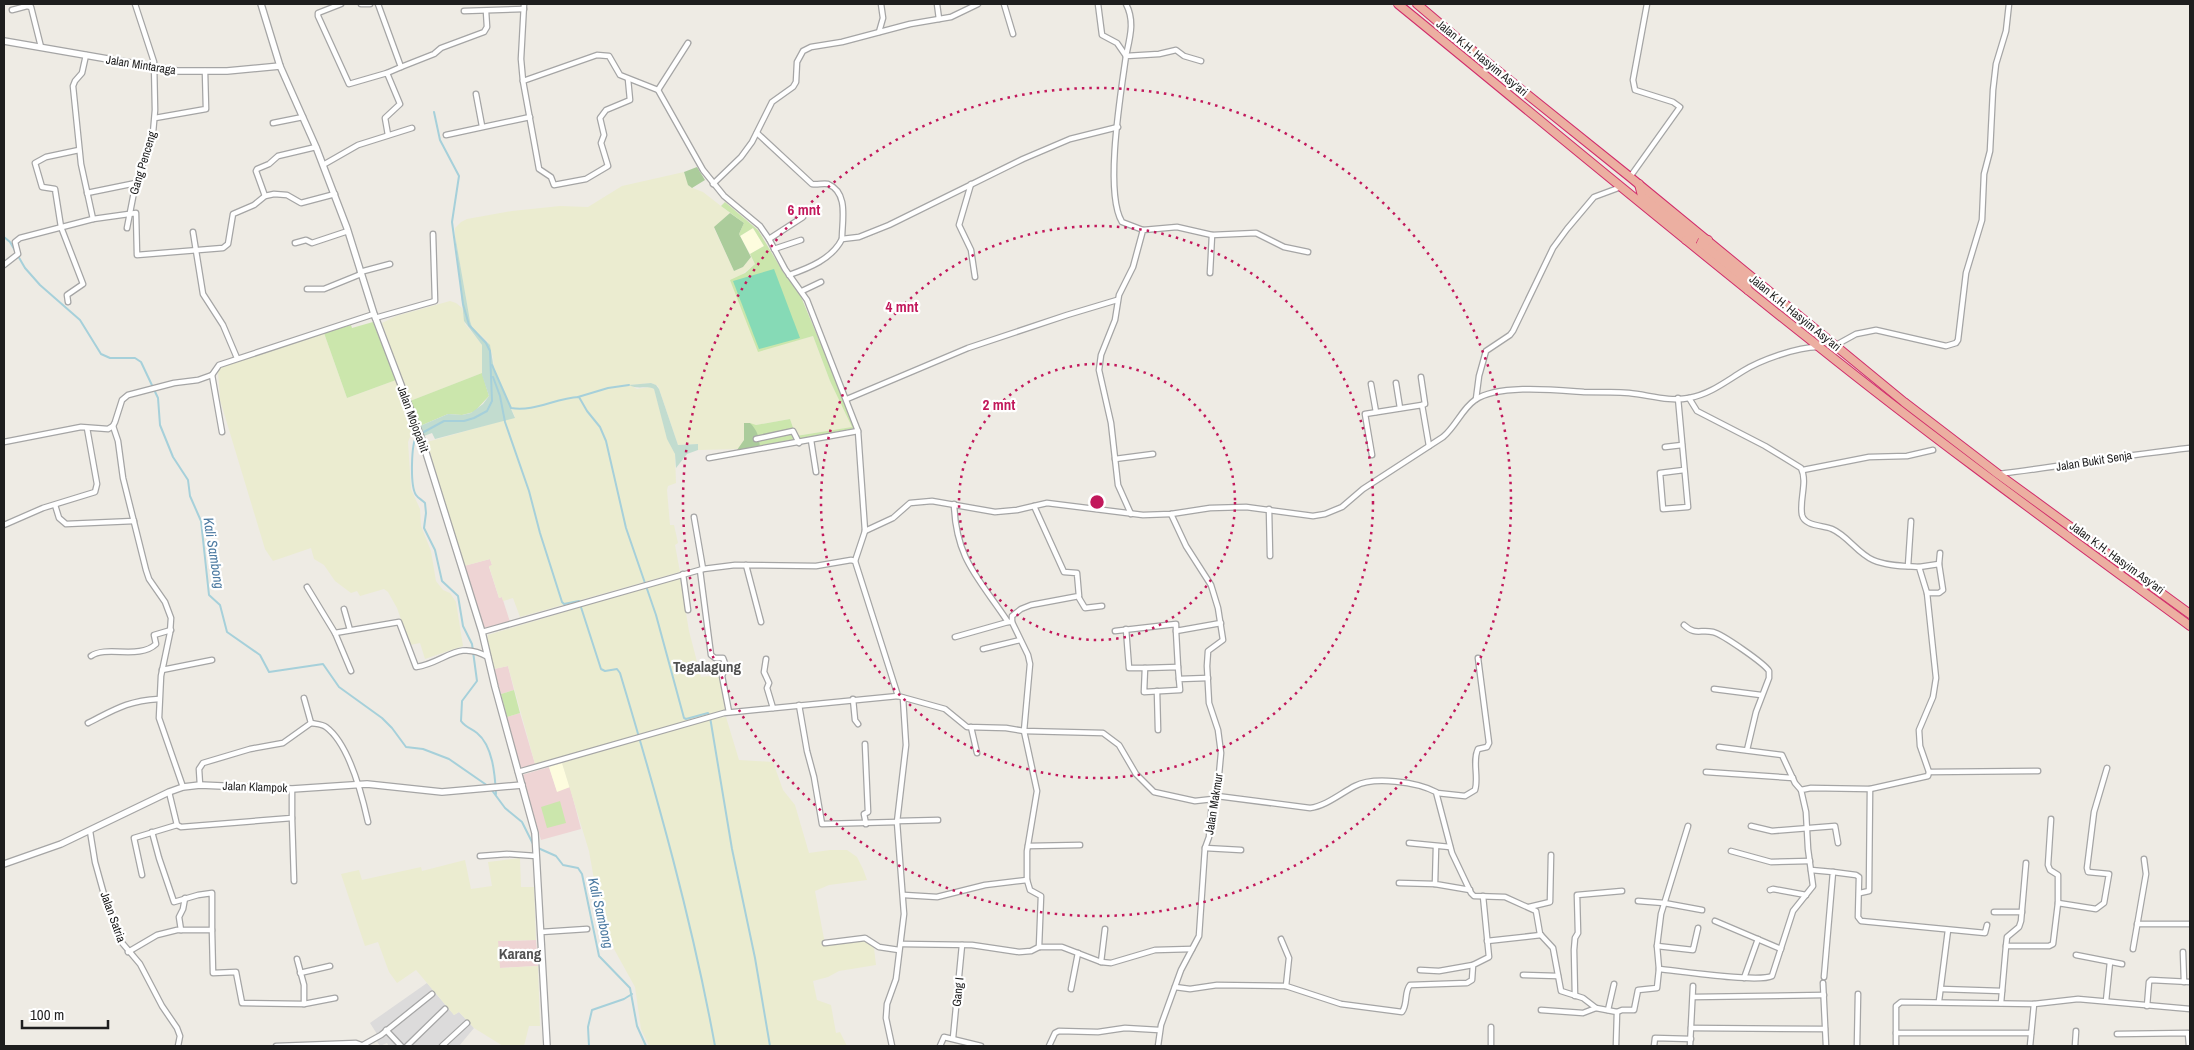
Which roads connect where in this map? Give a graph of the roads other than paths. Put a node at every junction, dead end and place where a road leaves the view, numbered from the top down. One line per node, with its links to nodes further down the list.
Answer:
1 (135, 4): 32 (street, Gang Penceng)
2 (261, 4): 30 (street, Jalan Mojopahit)
3 (341, 4): 34 (street)
4 (361, 4): 5 (street)
5 (370, 4)
6 (378, 4): 31 (street)
7 (881, 4): 22 (street)
8 (937, 4): 21 (street)
9 (978, 4): 21 (street)
10 (1004, 4): 23 (street)
11 (1098, 4): 28 (street)
12 (1126, 4): 28 (street)
13 (1398, 4): 57 (highway, Jalan K.H. Hasyim Asy'ari)
14 (1417, 4): 52 (highway, Jalan K.H. Hasyim Asy'ari)
15 (1647, 4): 52 (street)
16 (2009, 4): 92 (street)
17 (524, 7): 19 (street); 36 (street)
18 (12, 10): 26 (street)
19 (486, 11): 20 (street); 31 (street)
20 (464, 12)
21 (939, 19): 22 (street)
22 (879, 32): 46 (street)
23 (1014, 34)
24 (4, 41): 26 (street, Jalan Mintaraga)
25 (688, 43): 37 (street)
26 (41, 47): 27 (street, Jalan Mintaraga)
27 (86, 56): 32 (street, Jalan Mintaraga); 50 (street)
28 (1126, 56): 29 (street); 44 (street)
29 (1201, 61)
30 (280, 66): 33 (street, Jalan Mintaraga); 39 (street, Jalan Mojopahit)
31 (401, 67): 34 (street)
32 (154, 68): 33 (street, Jalan Mintaraga); 41 (street, Gang Penceng)
33 (205, 72): 41 (street)
34 (387, 73): 47 (street)
35 (628, 79): 36 (street); 37 (street); 40 (street)
36 (523, 81): 40 (street)
37 (658, 90): 54 (street)
38 (476, 94): 43 (street)
39 (303, 117): 42 (street); 49 (street, Jalan Mojopahit)
40 (530, 117): 43 (street)
41 (155, 118): 53 (street, Gang Penceng)
42 (272, 123)
43 (482, 126): 48 (street)
44 (1118, 127): 55 (street); 65 (street)
45 (412, 128): 47 (street)
46 (757, 133): 54 (street); 70 (street)
47 (388, 135): 51 (street)
48 (446, 135)
49 (316, 147): 51 (street, Jalan Mojopahit); 60 (street)
50 (79, 150): 58 (street); 63 (street)
51 (323, 165): 59 (street, Jalan Mojopahit)
52 (1630, 177): 56 (highway, Jalan K.H. Hasyim Asy'ari)
53 (136, 183): 58 (street); 64 (street, Gang Penceng)
54 (713, 184): 71 (street)
55 (971, 184): 70 (street); 84 (street)
56 (1640, 184): 73 (highway); 74 (highway, Jalan K.H. Hasyim Asy'ari)
57 (1621, 188): 73 (highway, Jalan K.H. Hasyim Asy'ari); 102 (street)
58 (86, 193): 62 (street)
59 (335, 194): 60 (street); 66 (street, Jalan Mojopahit)
60 (265, 196): 77 (street)
61 (803, 217): 71 (street)
62 (93, 219): 63 (street); 77 (street)
63 (61, 228): 80 (street); 90 (street)
64 (127, 228)
65 (1143, 230): 69 (street); 89 (street)
66 (348, 231): 75 (street); 81 (street, Jalan Mojopahit)
67 (193, 232): 77 (street)
68 (432, 234): 91 (street)
69 (1212, 236): 78 (street); 82 (street)
70 (842, 238): 83 (street)
71 (769, 239): 76 (street)
72 (801, 240): 76 (street)
73 (1686, 240): 87 (highway, Jalan K.H. Hasyim Asy'ari)
74 (1708, 240): 87 (highway); 92 (highway, Jalan K.H. Hasyim Asy'ari)
75 (295, 243)
76 (774, 249): 83 (street)
77 (196, 251): 94 (street)
78 (1308, 252)
79 (390, 264): 81 (street)
80 (4, 265)
81 (361, 273): 86 (street); 91 (street, Jalan Mojopahit)
82 (1210, 273)
83 (790, 275): 88 (street)
84 (975, 277)
85 (822, 282): 88 (street)
86 (307, 289)
87 (1748, 290): 93 (highway, Jalan K.H. Hasyim Asy'ari)
88 (802, 291): 101 (street)
89 (1117, 300): 101 (street); 122 (street)
90 (68, 302)
91 (374, 316): 94 (street); 164 (street, Jalan Mojopahit)
92 (1836, 345): 126 (highway, Jalan K.H. Hasyim Asy'ari)
93 (1819, 348): 100 (street); 158 (highway, Jalan K.H. Hasyim Asy'ari)
94 (237, 358): 95 (street)
95 (212, 375): 106 (street); 109 (street)
96 (1421, 377): 103 (street)
97 (1396, 383): 104 (street)
98 (1371, 384): 105 (street)
99 (1678, 398): 100 (street); 102 (street); 114 (street)
100 (1689, 398): 124 (street)
101 (847, 399): 108 (street)
102 (1476, 399): 115 (street)
103 (1422, 405): 104 (street); 115 (street)
104 (1400, 408): 105 (street)
105 (1376, 412): 120 (street)
106 (113, 426): 107 (street); 134 (street)
107 (87, 428): 112 (street); 128 (street)
108 (858, 431): 111 (street); 137 (street)
109 (222, 432)
110 (756, 440): 113 (street)
111 (810, 440): 113 (street); 125 (street)
112 (4, 442)
113 (798, 443): 121 (street)
114 (1682, 445): 116 (street); 123 (street)
115 (1429, 446): 130 (street)
116 (1665, 447)
117 (2190, 448): 126 (street, Jalan Bukit Senja)
118 (1933, 450): 124 (street)
119 (1153, 454): 122 (street)
120 (1372, 455)
121 (709, 458)
122 (1115, 459): 131 (street)
123 (1684, 470): 123 (street)
124 (1802, 470): 143 (street)
125 (816, 472)
126 (1998, 474): 153 (highway, Jalan K.H. Hasyim Asy'ari)
127 (954, 504): 129 (street); 137 (street); 155 (street)
128 (55, 505): 134 (street); 136 (street)
129 (1034, 506): 131 (street); 149 (street)
130 (1269, 509): 132 (street); 139 (street)
131 (1131, 514): 132 (street)
132 (1171, 514): 156 (street, Jalan Makmur)
133 (694, 517): 145 (street)
134 (134, 521): 160 (street)
135 (1911, 522): 143 (street)
136 (4, 525)
137 (865, 530): 140 (street)
138 (1940, 553): 141 (street)
139 (1270, 556)
140 (855, 561): 142 (street); 183 (street)
141 (1939, 564): 144 (street); 148 (street)
142 (746, 565): 145 (street); 154 (street)
143 (1908, 566): 144 (street)
144 (1919, 567): 148 (street)
145 (701, 569): 146 (street); 189 (street)
146 (683, 574): 152 (street); 164 (street)
147 (307, 587): 165 (street)
148 (1927, 593): 203 (street)
149 (1078, 598): 150 (street); 155 (street)
150 (1102, 606)
151 (344, 609): 161 (street)
152 (688, 610)
153 (2190, 614)
154 (761, 622)
155 (1010, 622): 166 (street); 167 (street)
156 (1221, 623): 163 (street); 178 (street, Jalan Makmur)
157 (1684, 625): 182 (street)
158 (2190, 626)
159 (1126, 629): 162 (street); 163 (street); 175 (street)
160 (171, 630): 169 (street); 176 (street)
161 (350, 630): 165 (street); 170 (street)
162 (1115, 631)
163 (1176, 631): 174 (street)
164 (482, 632): 170 (street, Jalan Mojopahit)
165 (335, 633): 177 (street)
166 (955, 637)
167 (1020, 640): 168 (street); 195 (street)
168 (983, 649)
169 (91, 656)
170 (488, 657): 201 (street, Jalan Mojopahit)
171 (1478, 658): 214 (street)
172 (766, 659): 188 (street)
173 (212, 660): 176 (street)
174 (1178, 667): 175 (street); 179 (street)
175 (1145, 668): 181 (street)
176 (162, 670): 185 (street)
177 (351, 671)
178 (1208, 678): 179 (street); 215 (street, Jalan Makmur)
179 (1179, 679): 181 (street)
180 (1714, 689): 182 (street)
181 (1157, 691): 194 (street)
182 (1761, 695): 198 (street)
183 (901, 697): 186 (street); 193 (street); 220 (street)
184 (304, 698): 191 (street)
185 (160, 699): 190 (street); 209 (street)
186 (853, 700): 187 (street); 192 (street)
187 (799, 705): 188 (street); 222 (street)
188 (773, 708): 189 (street)
189 (729, 712): 201 (street)
190 (88, 723)
191 (311, 723): 206 (street); 207 (street)
192 (858, 724)
193 (971, 727): 195 (street); 199 (street)
194 (1158, 730)
195 (1024, 732): 215 (street); 231 (street)
196 (865, 744): 222 (street)
197 (1719, 747): 198 (street)
198 (1747, 750): 205 (street)
199 (977, 753)
200 (2107, 768): 261 (street)
201 (518, 772): 208 (street, Jalan Mojopahit)
202 (1706, 772): 205 (street)
203 (1930, 772): 204 (street); 211 (street)
204 (2038, 772)
205 (1793, 778): 212 (street)
206 (356, 784): 208 (street, Jalan Klampok); 210 (street, Jalan Klampok); 219 (street)
207 (200, 785): 209 (street, Jalan Klampok); 210 (street, Jalan Klampok)
208 (522, 785): 237 (street, Jalan Mojopahit)
209 (183, 787): 213 (street, Jalan Klampok)
210 (292, 789): 216 (street)
211 (1870, 789): 212 (street); 254 (street)
212 (1801, 790): 225 (street)
213 (169, 792): 221 (street); 226 (street, Jalan Klampok)
214 (1437, 793): 215 (street); 233 (street)
215 (1215, 798): 234 (street, Jalan Makmur)
216 (292, 818): 221 (street); 248 (street)
217 (2051, 819): 261 (street)
218 (938, 820): 220 (street)
219 (368, 822)
220 (898, 822): 222 (street); 255 (street)
221 (177, 824): 227 (street)
222 (866, 824)
223 (1688, 826): 260 (street)
224 (1751, 826): 225 (street)
225 (1807, 829): 229 (street); 241 (street)
226 (90, 831): 243 (street, Jalan Klampok); 291 (street, Jalan Satria)
227 (152, 832): 246 (street); 258 (street)
228 (1408, 843): 232 (street)
229 (1838, 843)
230 (1080, 845): 231 (street)
231 (1028, 846): 247 (street)
232 (1436, 846): 233 (street); 250 (street)
233 (1450, 847): 251 (street)
234 (1205, 848): 235 (street); 287 (street, Jalan Makmur)
235 (1241, 850)
236 (1731, 851): 241 (street)
237 (536, 855): 239 (street); 276 (street)
238 (1551, 855): 262 (street)
239 (480, 856)
240 (2144, 859): 267 (street)
241 (1810, 861): 244 (street)
242 (2026, 863): 265 (street)
243 (4, 864)
244 (1811, 870): 245 (street); 256 (street)
245 (1834, 872): 254 (street); 318 (street)
246 (142, 874)
247 (1027, 880): 255 (street); 286 (street)
248 (294, 881)
249 (1399, 883): 250 (street)
250 (1435, 884): 251 (street)
251 (1470, 890): 257 (street)
252 (1770, 890): 256 (street)
253 (1622, 891): 319 (street)
254 (1860, 894): 275 (street)
255 (904, 895): 282 (street)
256 (1806, 895): 288 (street)
257 (1483, 896): 262 (street); 280 (street)
258 (185, 898): 273 (street); 274 (street)
259 (1638, 901): 260 (street)
260 (1664, 903): 263 (street); 284 (street)
261 (2058, 903): 285 (street)
262 (1529, 907): 277 (street)
263 (1702, 910)
264 (1994, 912): 265 (street)
265 (2022, 912): 285 (street)
266 (1715, 921): 279 (street)
267 (2137, 924): 268 (street); 289 (street)
268 (2190, 924)
269 (1987, 925): 275 (street)
270 (1698, 928): 284 (street)
271 (586, 929): 276 (street)
272 (1105, 929): 296 (street)
273 (181, 930): 274 (street); 291 (street)
274 (212, 930): 325 (street)
275 (1948, 930): 313 (street)
276 (541, 932): 353 (street)
277 (1541, 935): 280 (street); 305 (street)
278 (1281, 939): 310 (street)
279 (1758, 939): 288 (street); 306 (street)
280 (1487, 941): 299 (street)
281 (825, 943): 290 (street)
282 (902, 944): 283 (street); 290 (street)
283 (962, 945): 286 (street); 345 (street, Gang I)
284 (1657, 946): 301 (street)
285 (2006, 946): 315 (street)
286 (1039, 948): 293 (street)
287 (1192, 949): 296 (street); 312 (street, Jalan Makmur)
288 (1781, 949): 306 (street)
289 (2132, 949)
290 (899, 950): 354 (street)
291 (128, 952): 347 (street, Jalan Satria)
292 (2182, 952): 307 (street)
293 (1078, 953): 296 (street); 314 (street)
294 (2076, 955): 297 (street)
295 (297, 959): 303 (street)
296 (1100, 962)
297 (2110, 962): 298 (street); 323 (street)
298 (2122, 964)
299 (1473, 965): 302 (street); 310 (street)
300 (330, 966): 303 (street)
301 (1659, 969): 306 (street); 333 (street)
302 (1420, 970)
303 (300, 973): 325 (street)
304 (1522, 975): 305 (street)
305 (1558, 976): 319 (street)
306 (1744, 978)
307 (2184, 982): 308 (street); 327 (street)
308 (2190, 982)
309 (1614, 984): 332 (street)
310 (1286, 986): 312 (street)
311 (1693, 986): 320 (street)
312 (1175, 987): 338 (street, Jalan Makmur)
313 (1941, 988): 315 (street); 322 (street)
314 (1071, 989)
315 (2002, 992): 324 (street)
316 (432, 994): 337 (street)
317 (1858, 994): 364 (street)
318 (1824, 995): 320 (street); 339 (street)
319 (1575, 996): 328 (street)
320 (1693, 997): 336 (street)
321 (335, 998): 325 (street)
322 (1939, 1001): 324 (street); 341 (street)
323 (2106, 1001): 326 (street); 327 (street)
324 (2001, 1003): 326 (street)
325 (304, 1004)
326 (2034, 1004): 342 (street)
327 (2147, 1006): 330 (street)
328 (1596, 1008): 331 (street); 332 (street)
329 (445, 1009): 351 (street)
330 (2190, 1009)
331 (1541, 1010)
332 (1608, 1010): 333 (street)
333 (1617, 1012): 360 (street)
334 (467, 1023): 352 (street)
335 (1491, 1027): 359 (street)
336 (1691, 1028): 339 (street); 346 (street)
337 (386, 1030): 349 (street); 350 (street)
338 (1160, 1030): 357 (street); 358 (street, Jalan Makmur)
339 (1826, 1030): 363 (street)
340 (2076, 1031): 367 (street)
341 (1896, 1033): 342 (street); 365 (street)
342 (2031, 1033): 366 (street)
343 (2189, 1033): 344 (street); 368 (street)
344 (2117, 1034)
345 (953, 1038): 355 (street); 356 (street)
346 (1691, 1039): 361 (street); 362 (street)
347 (178, 1046)
348 (276, 1046): 349 (street)
349 (364, 1046)
350 (401, 1046)
351 (407, 1046)
352 (442, 1046)
353 (546, 1046)
354 (892, 1046)
355 (940, 1046)
356 (980, 1046)
357 (1049, 1046)
358 (1158, 1046)
359 (1491, 1046)
360 (1616, 1046)
361 (1654, 1046)
362 (1690, 1046)
363 (1826, 1046)
364 (1857, 1046)
365 (1896, 1046)
366 (2030, 1046)
367 (2075, 1046)
368 (2189, 1046)

